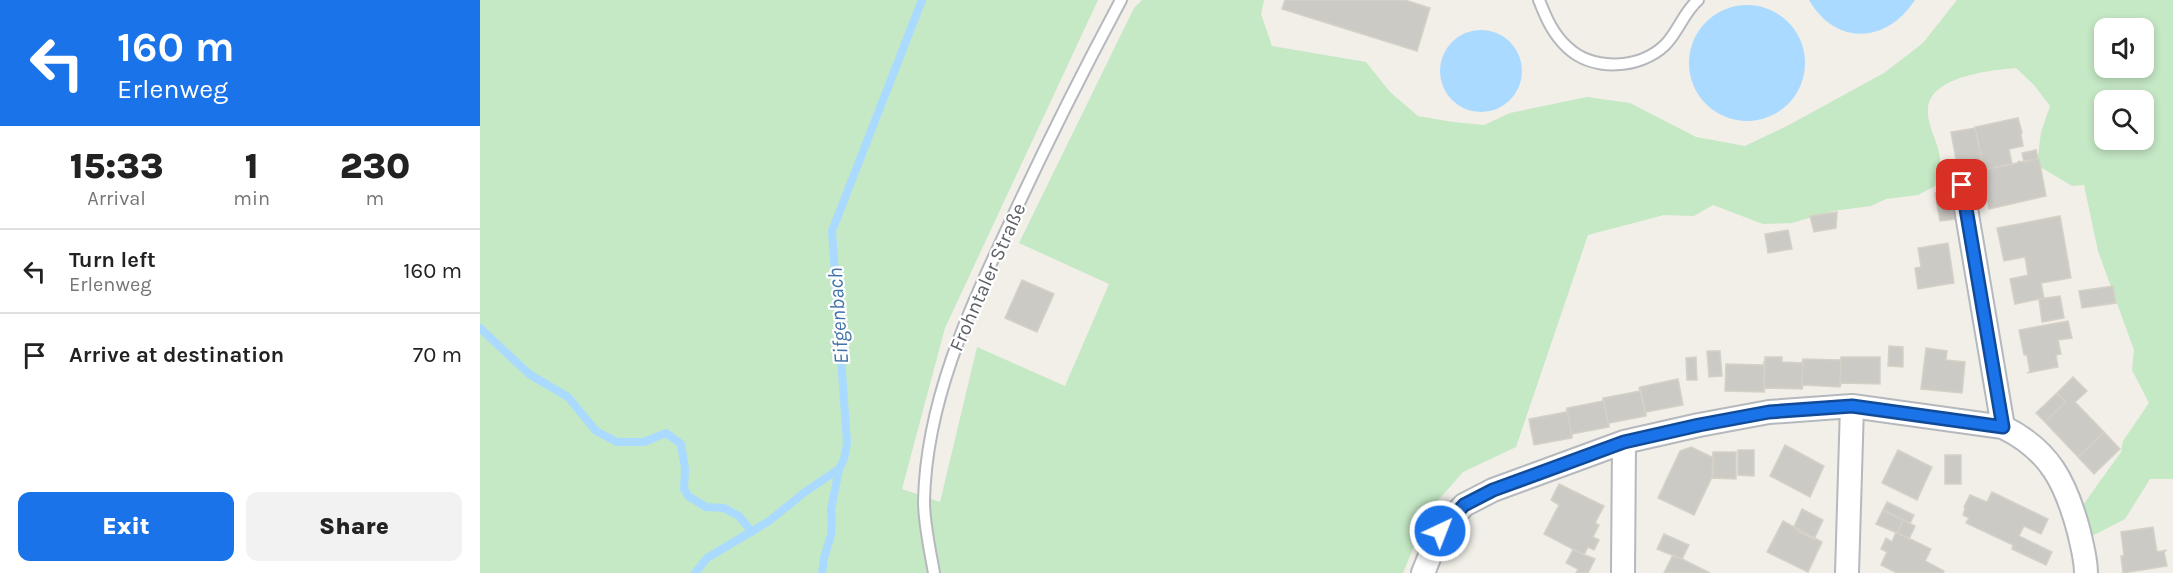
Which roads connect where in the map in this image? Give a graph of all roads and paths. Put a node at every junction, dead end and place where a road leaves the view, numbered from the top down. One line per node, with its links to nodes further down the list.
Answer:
1 (1120, 0): 8 (lane, Frohntaler Straße)
2 (1539, 0): 3 (lane)
3 (1698, 0)
4 (1962, 185): 6 (street)
5 (1852, 406): 6 (street); 7 (street); 11 (street)
6 (2003, 427): 12 (street)
7 (1624, 442): 9 (street); 10 (street)
8 (934, 573)
9 (1423, 573)
10 (1623, 573)
11 (1847, 573)
12 (2086, 573)

